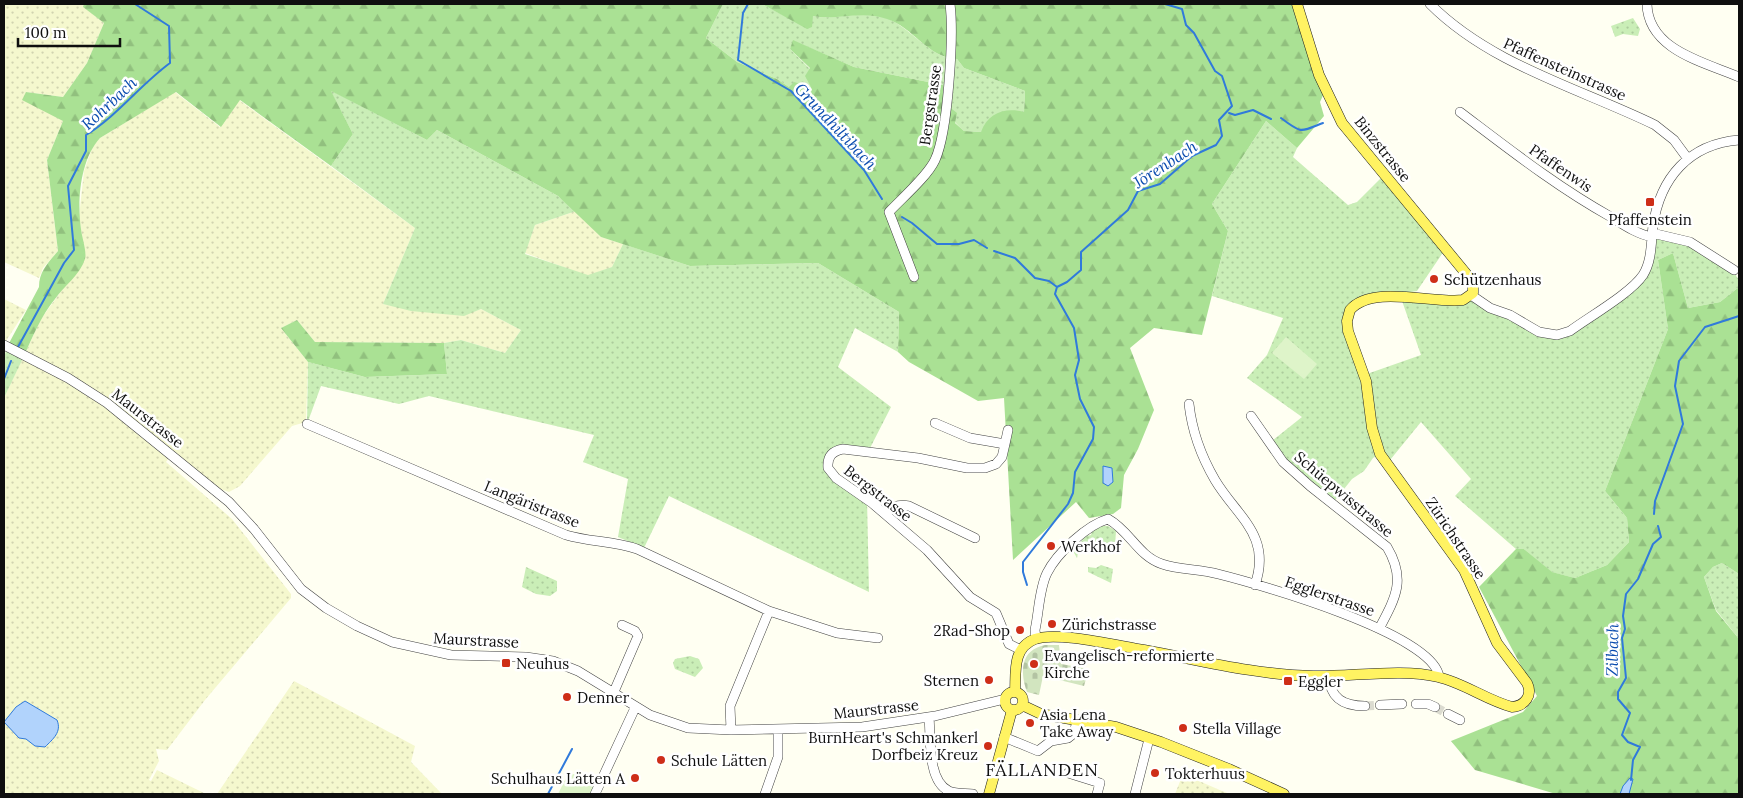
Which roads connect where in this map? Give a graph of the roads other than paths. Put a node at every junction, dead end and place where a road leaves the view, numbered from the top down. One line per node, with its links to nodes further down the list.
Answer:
1 (950, 4): 11 (street, Bergstrasse)
2 (1297, 4): 12 (main road, Binzstrasse)
3 (1430, 4): 8 (street, Pfaffensteinstrasse)
4 (1647, 4): 5 (street)
5 (1739, 77)
6 (1460, 112): 9 (street, Pfaffenwis)
7 (1739, 140): 8 (street)
8 (1688, 159): 9 (street)
9 (1652, 235): 10 (street, Pfaffenwis); 12 (street)
10 (1734, 270)
11 (914, 277)
12 (1471, 295): 30 (main road, Zürichstrasse)
13 (4, 345): 32 (street, Maurstrasse)
14 (1189, 404): 22 (street)
15 (1251, 416): 25 (street, Schüepwisstrasse)
16 (935, 423): 19 (street)
17 (307, 424): 23 (street, Langäristrasse)
18 (1008, 430): 19 (street)
19 (1005, 444): 20 (street, Bergstrasse)
20 (885, 514): 21 (street); 28 (street, Bergstrasse)
21 (975, 538)
22 (1254, 585): 25 (street, Egglerstrasse); 27 (street, Egglerstrasse)
23 (769, 611): 26 (street, Langäristrasse); 47 (street)
24 (622, 625): 32 (street)
25 (1380, 627): 30 (street, Egglerstrasse)
26 (878, 638)
27 (1036, 639): 28 (main road); 29 (main road, Zürichstrasse)
28 (1021, 650): 31 (main road)
29 (1329, 676): 30 (main road, Zürichstrasse); 38 (street)
30 (1439, 677)
31 (1015, 692): 33 (main road); 36 (main road)
32 (613, 694): 40 (street, Maurstrasse)
33 (1005, 699): 41 (main road); 43 (street, Maurstrasse)
34 (1402, 704): 37 (street)
35 (1416, 704): 39 (street)
36 (1022, 705): 41 (main road); 44 (main road)
37 (1380, 705)
38 (1365, 706)
39 (1435, 707)
40 (635, 708): 47 (street, Maurstrasse); 51 (street)
41 (1012, 710): 48 (main road)
42 (1448, 714): 45 (street)
43 (929, 717): 46 (street, Maurstrasse); 53 (street)
44 (1078, 720): 48 (street); 49 (main road)
45 (1460, 720)
46 (778, 729): 47 (street, Maurstrasse); 52 (street)
47 (731, 730)
48 (1004, 737): 54 (main road)
49 (1149, 738): 56 (street); 57 (main road)
50 (1068, 773): 55 (street)
51 (595, 794)
52 (765, 794)
53 (973, 794)
54 (989, 794)
55 (1097, 794)
56 (1135, 794)
57 (1284, 794)

